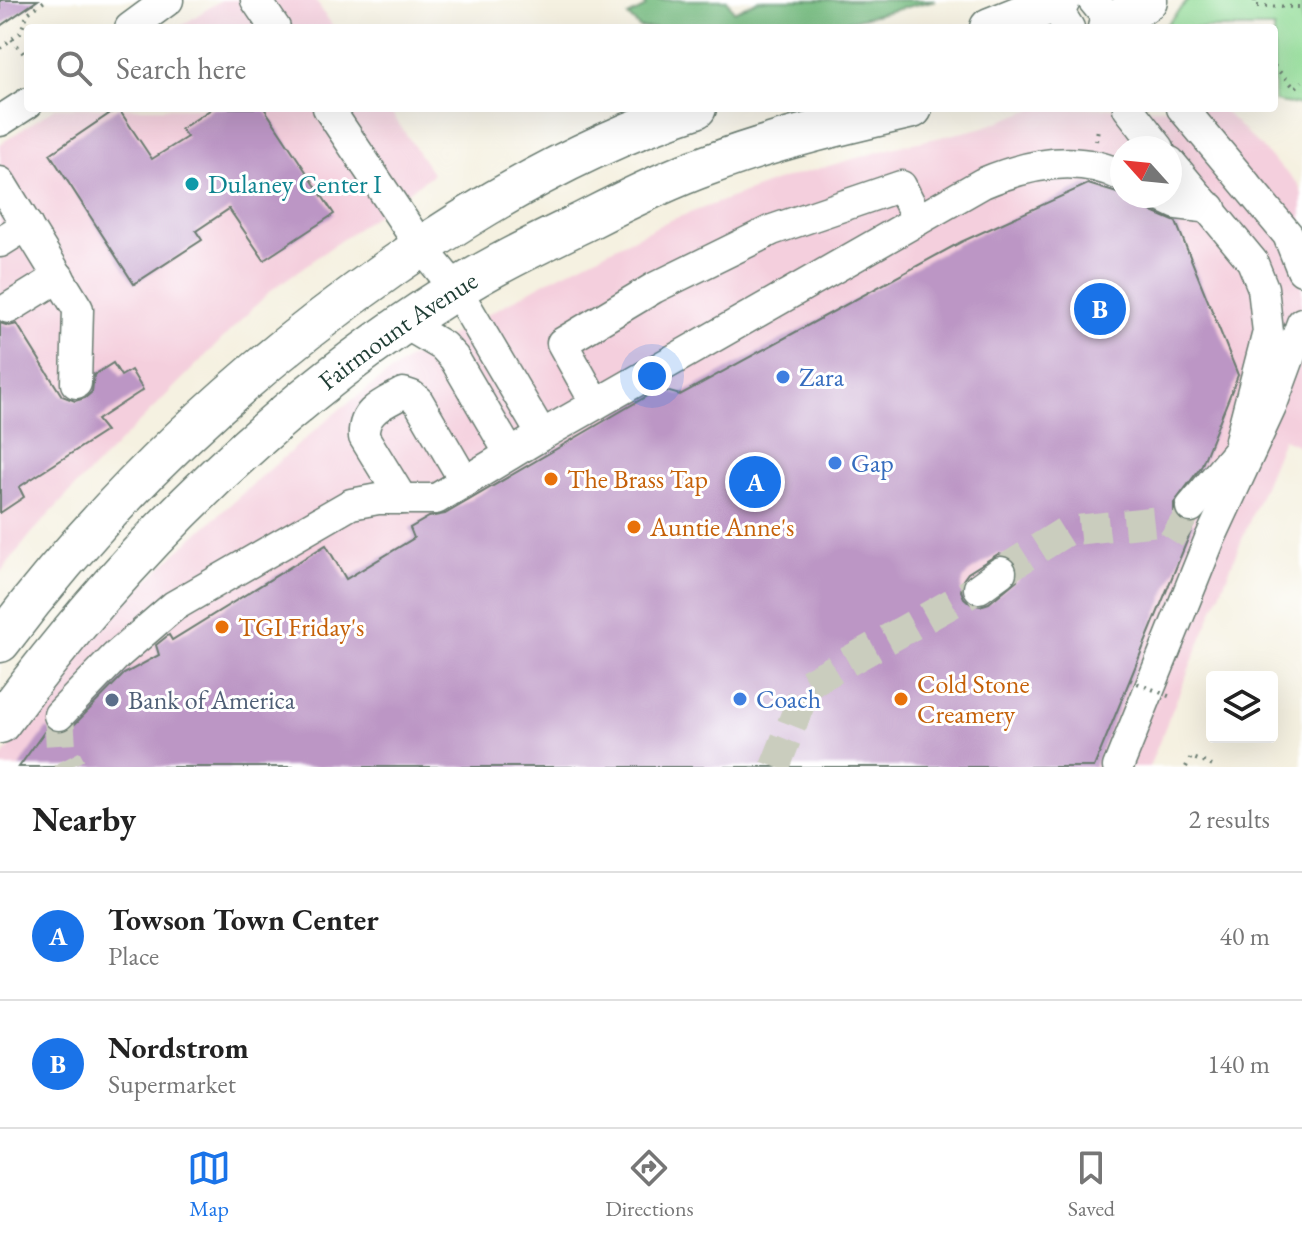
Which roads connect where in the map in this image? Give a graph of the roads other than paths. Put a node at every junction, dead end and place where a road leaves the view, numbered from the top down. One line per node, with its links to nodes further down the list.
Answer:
1 (168, 0): 6 (street)
2 (256, 0): 7 (street)
3 (1147, 0): 5 (main road)
4 (1061, 11): 8 (main road)
5 (1108, 20)
6 (135, 24)
7 (272, 24)
8 (1007, 24)
9 (24, 106): 15 (street)
10 (331, 112): 27 (street)
11 (686, 112): 27 (main road, Fairmount Avenue)
12 (895, 112): 30 (main road, Fairmount Avenue)
13 (1131, 112): 16 (street)
14 (1185, 112): 18 (street)
15 (0, 121)
16 (1150, 136)
17 (1182, 144): 18 (street)
18 (1215, 148): 28 (street)
19 (1110, 170): 24 (street)
20 (1182, 175): 23 (street)
21 (0, 182): 25 (street)
22 (1182, 205): 23 (street)
23 (1211, 208): 40 (street)
24 (918, 220): 35 (street); 35 (street)
25 (27, 225): 26 (street); 29 (street)
26 (0, 242)
27 (421, 247): 30 (street); 41 (main road, Fairmount Avenue)
28 (1302, 270)
29 (59, 277): 31 (street); 34 (street)
30 (456, 289): 32 (main road, Fairmount Avenue); 36 (street)
31 (9, 308)
32 (404, 323): 37 (street); 43 (main road, Fairmount Avenue)
33 (1302, 323): 40 (street)
34 (76, 383)
35 (596, 404): 36 (street)
36 (542, 435): 37 (street)
37 (510, 454): 38 (street)
38 (465, 482): 39 (street); 39 (street)
39 (402, 499): 42 (street)
40 (1197, 527): 44 (street)
41 (0, 642)
42 (59, 715)
43 (0, 723)
44 (1118, 767)

